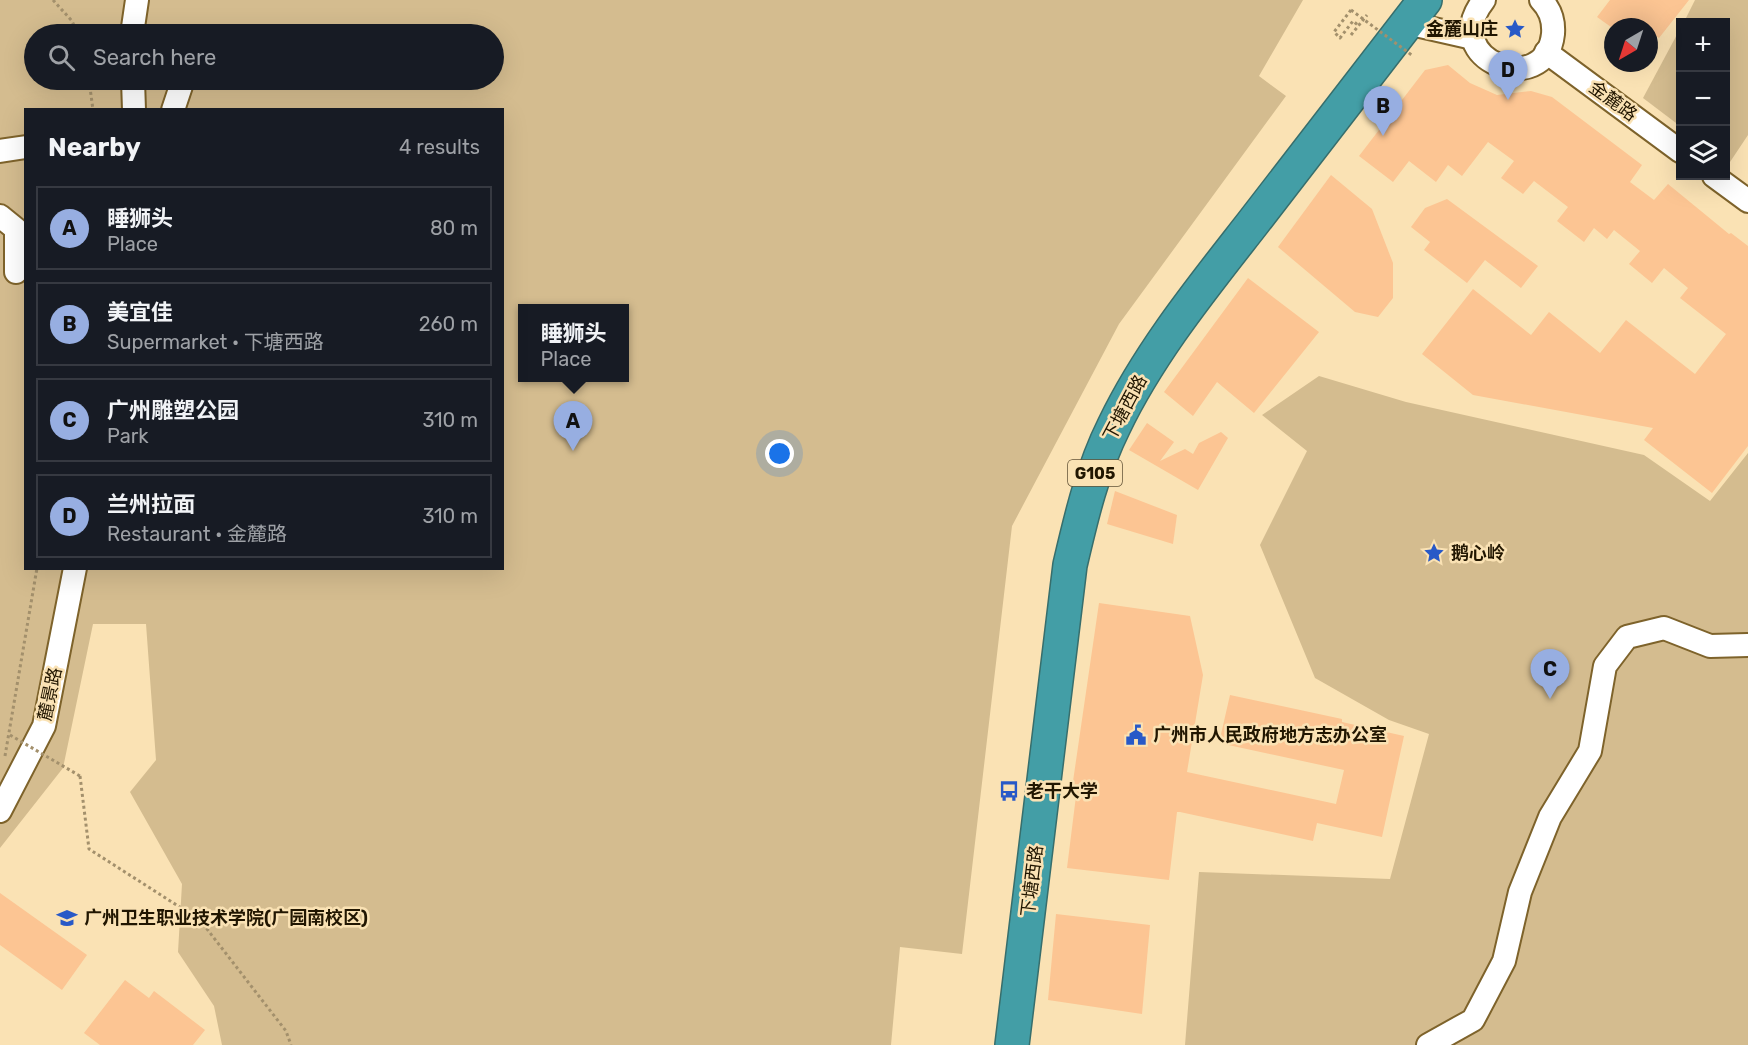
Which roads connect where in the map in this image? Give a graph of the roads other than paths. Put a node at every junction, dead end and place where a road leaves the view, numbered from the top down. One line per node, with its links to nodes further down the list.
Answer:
1 (137, 0): 5 (street)
2 (1484, 0): 6 (street)
3 (1541, 0): 7 (street)
4 (1412, 8): 6 (street); 22 (highway, 下塘西路 / G105); 23 (highway, 下塘西路 / G105)
5 (133, 24)
6 (1473, 38): 7 (street)
7 (1546, 52): 13 (street, 金麓路)
8 (133, 90): 10 (street)
9 (180, 90): 11 (street)
10 (134, 108)
11 (174, 108)
12 (24, 147): 14 (street)
13 (1676, 148)
14 (0, 151)
15 (1719, 180): 16 (street)
16 (1748, 201)
17 (0, 216): 18 (street)
18 (16, 272)
19 (75, 570): 21 (street, 麓景路)
20 (1748, 645): 24 (street)
21 (0, 811)
22 (994, 1045)
23 (1012, 1045)
24 (1428, 1045)

